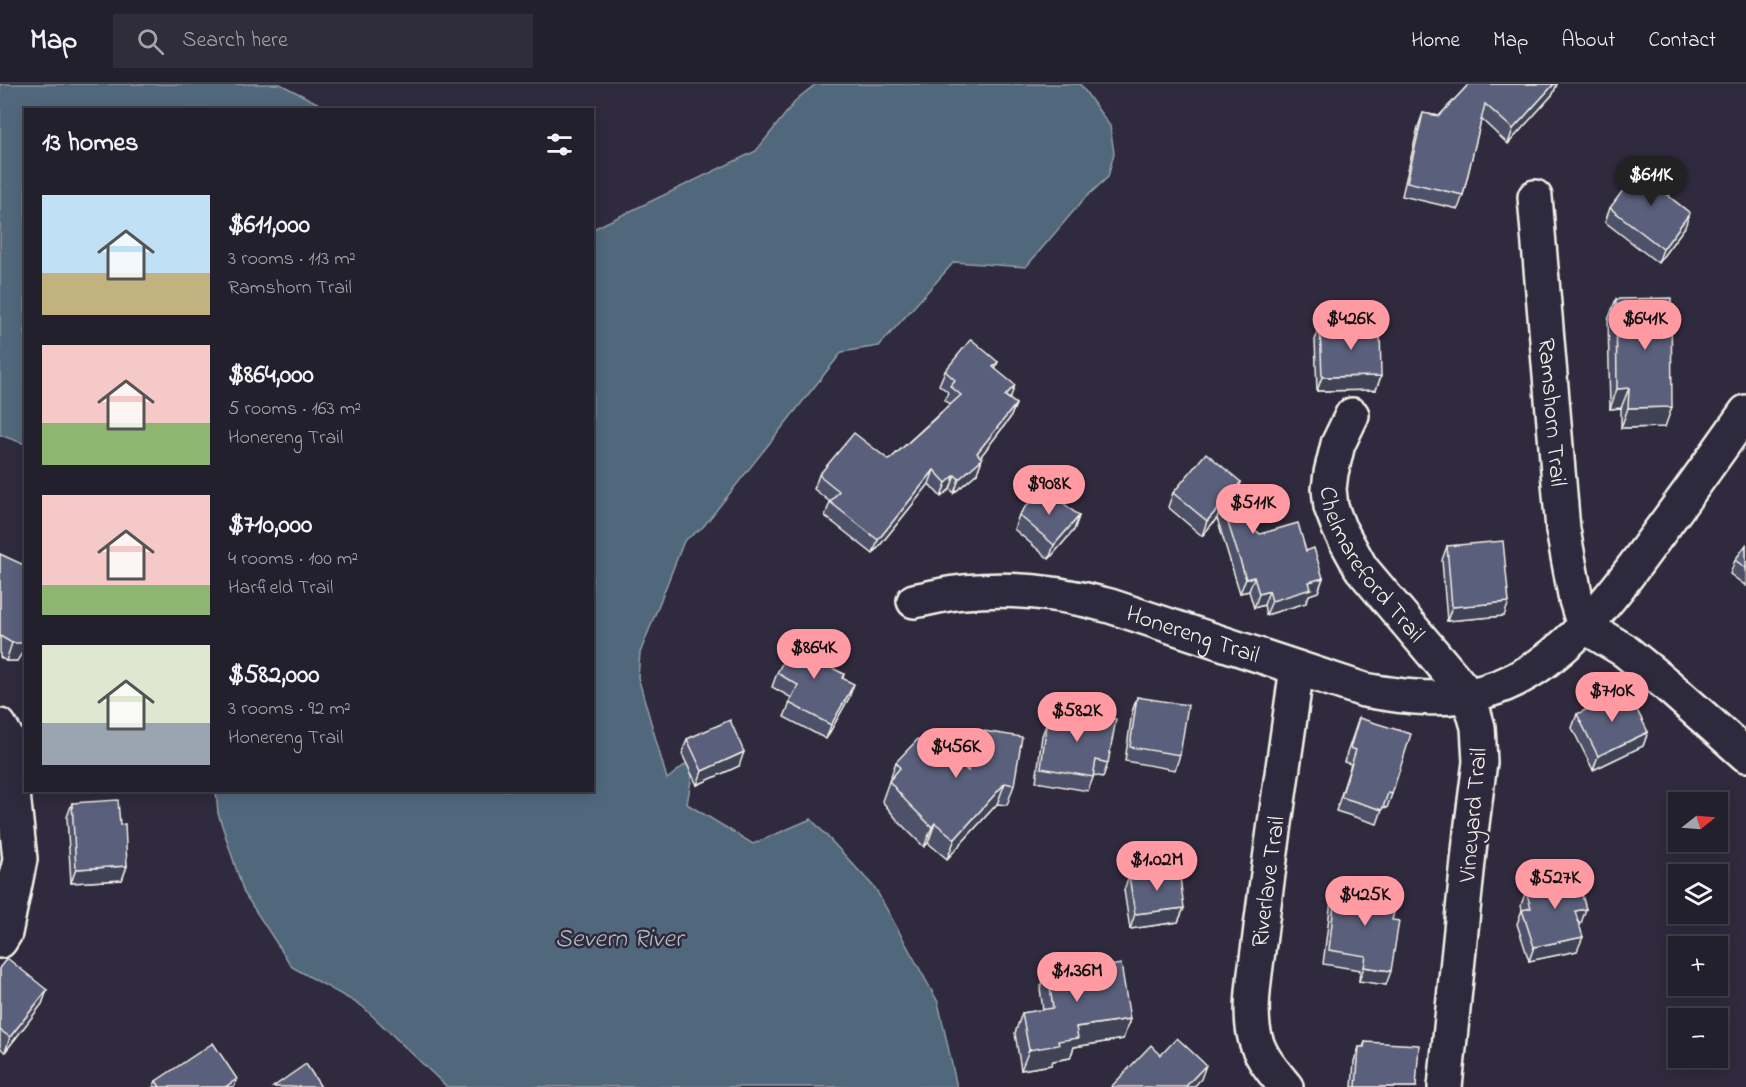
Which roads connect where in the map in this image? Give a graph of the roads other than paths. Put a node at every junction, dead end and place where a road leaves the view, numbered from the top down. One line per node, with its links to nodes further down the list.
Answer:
1 (1535, 197): 5 (street, Ramshorn Trail)
2 (1746, 412): 5 (street)
3 (1352, 415): 7 (street, Chelmareford Trail)
4 (914, 601): 6 (street, Honereng Trail)
5 (1584, 626): 7 (street); 9 (street)
6 (1296, 668): 7 (street, Honereng Trail); 11 (street, Riverlave Trail)
7 (1469, 696): 12 (street, Vineyard Trail)
8 (0, 726): 10 (street)
9 (1746, 755)
10 (0, 941)
11 (1286, 1087)
12 (1445, 1087)

